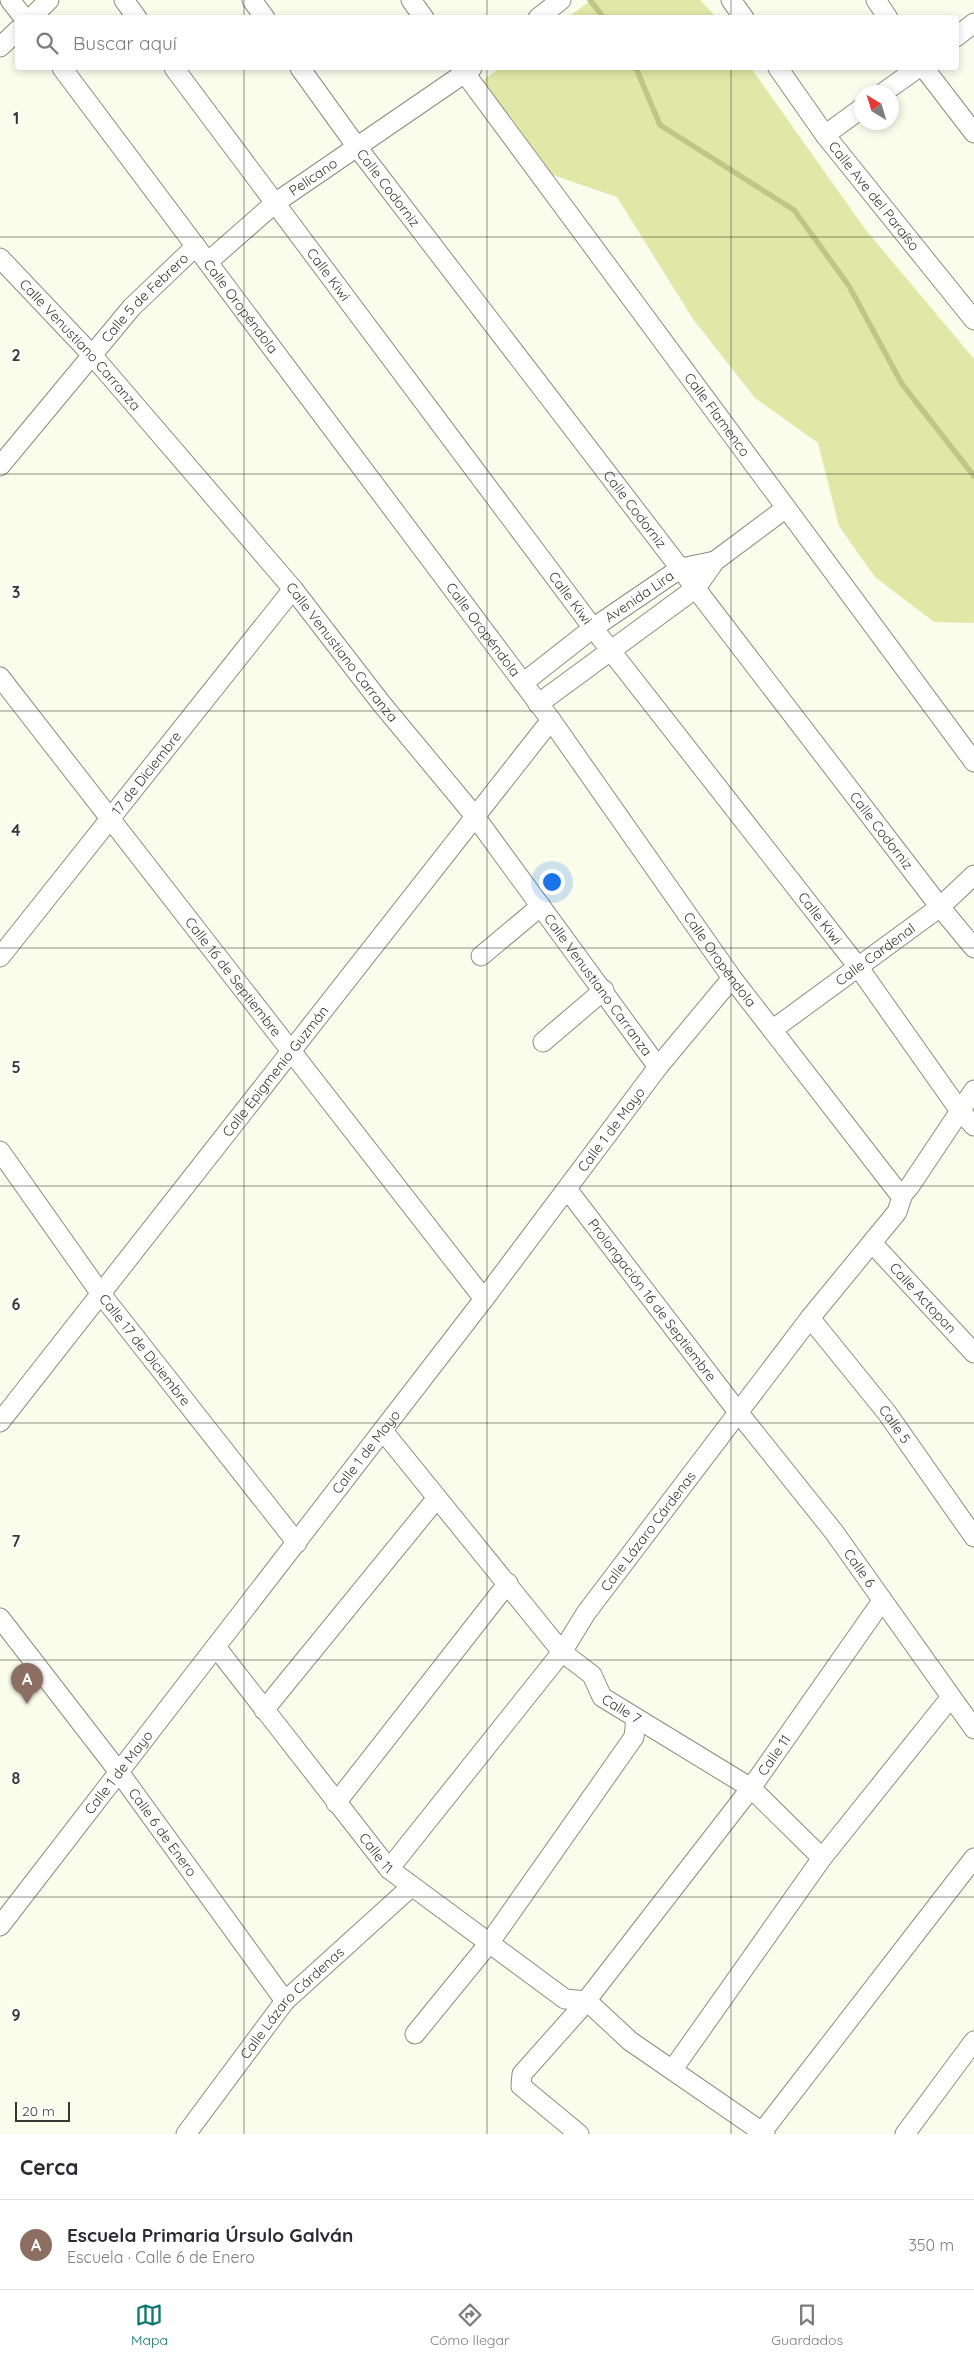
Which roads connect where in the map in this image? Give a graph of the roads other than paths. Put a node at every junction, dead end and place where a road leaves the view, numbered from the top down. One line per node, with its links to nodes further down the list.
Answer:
1 (10, 0): 9 (street)
2 (49, 0): 10 (street)
3 (124, 0): 11 (street)
4 (252, 0): 12 (street)
5 (410, 0): 13 (street)
6 (731, 0): 15 (street)
7 (876, 0): 16 (street)
8 (558, 1): 14 (street)
9 (22, 15)
10 (34, 15)
11 (135, 15)
12 (263, 15)
13 (422, 15)
14 (542, 15)
15 (742, 15)
16 (886, 15)
17 (974, 23): 19 (street)
18 (15, 33): 20 (street)
19 (959, 35)
20 (0, 47)
21 (64, 70): 35 (street, Calle Oropéndola)
22 (175, 70): 34 (street, Calle Kiwi)
23 (301, 70): 33 (street, Calle Codorniz)
24 (465, 70): 33 (street, Pelícano)
25 (467, 70): 41 (street, Calle Flamenco)
26 (779, 70): 32 (street, Calle Ave del Paraíso)
27 (915, 70): 29 (street)
28 (926, 70): 31 (street)
29 (894, 85)
30 (854, 114): 32 (street)
31 (974, 133)
32 (825, 135): 38 (street, Calle Ave del Paraíso)
33 (357, 147): 34 (street, Pelícano); 43 (street, Calle Codorniz)
34 (275, 203): 37 (street, Pelícano); 46 (street, Calle Kiwi)
35 (196, 246): 37 (street, Calle Oropéndola); 39 (street, Calle 5 de Febrero)
36 (0, 258): 39 (street, Calle Venustiano Carranza)
37 (208, 262): 49 (street, Calle Oropéndola)
38 (974, 320)
39 (92, 355): 40 (street, Calle 5 de Febrero); 45 (street, Calle Venustiano Carranza)
40 (0, 466)
41 (786, 508): 42 (street, Avenida Lira); 52 (street, Calle Flamenco)
42 (715, 561): 43 (street, Avenida Lira); 44 (street, Avenida Lira)
43 (681, 568): 44 (street, Calle Codorniz); 46 (street, Avenida Lira)
44 (696, 588): 47 (street, Avenida Lira); 57 (street, Calle Codorniz)
45 (293, 589): 53 (street, Calle Venustiano Carranza); 54 (street, 17 de Diciembre)
46 (593, 628): 47 (street, Calle Kiwi); 49 (street, Avenida Lira)
47 (612, 651): 50 (street, Avenida Lira); 61 (street, Calle Kiwi)
48 (0, 678): 54 (street, Calle 16 de Septiembre)
49 (523, 683): 50 (street, Calle Oropéndola)
50 (538, 704): 51 (street, Calle Oropéndola)
51 (551, 720): 53 (street, Calle Epigmenio Guzmán); 62 (street, Calle Oropéndola)
52 (974, 762)
53 (474, 815): 56 (street, Calle Venustiano Carranza); 66 (street, Calle Epigmenio Guzmán)
54 (112, 820): 60 (street, 17 de Diciembre); 66 (street, Calle 16 de Septiembre)
55 (974, 875): 57 (street, Calle Cardenal)
56 (542, 906): 59 (street); 63 (street, Calle Venustiano Carranza)
57 (940, 907): 58 (street, Calle Codorniz); 61 (street, Calle Cardenal)
58 (974, 948)
59 (481, 956)
60 (0, 958)
61 (859, 968): 64 (street, Calle Cardenal); 69 (street, Calle Kiwi)
62 (732, 978): 64 (street, Calle Oropéndola); 67 (street, Calle 1 de Mayo)
63 (604, 990): 65 (street); 67 (street, Calle Venustiano Carranza)
64 (772, 1030): 73 (street, Calle Oropéndola)
65 (543, 1042)
66 (290, 1052): 75 (street, Calle Epigmenio Guzmán); 76 (street, Calle 16 de Septiembre)
67 (658, 1067): 72 (street, Calle 1 de Mayo)
68 (974, 1090): 69 (street)
69 (960, 1111): 70 (street, Calle Kiwi); 73 (street)
70 (974, 1126)
71 (0, 1151): 75 (street, Calle 17 de Diciembre)
72 (567, 1188): 76 (street, Calle 1 de Mayo); 79 (street, Prolongación 16 de Septiembre)
73 (902, 1193): 74 (street, Calle Lázaro Cárdenas)
74 (872, 1243): 77 (street, Calle Lázaro Cárdenas); 78 (street, Calle Actopan)
75 (101, 1294): 80 (street, Calle Epigmenio Guzmán); 84 (street, Calle 17 de Diciembre)
76 (484, 1299): 81 (street, Calle 1 de Mayo)
77 (810, 1318): 79 (street, Calle Lázaro Cárdenas); 83 (street, Calle 5)
78 (974, 1353)
79 (738, 1412): 86 (street, Calle 6); 87 (street, Calle Lázaro Cárdenas)
80 (0, 1422)
81 (383, 1431): 82 (street, Calle 7); 84 (street, Calle 1 de Mayo)
82 (437, 1498): 85 (street, Calle 7); 93 (street)
83 (974, 1537)
84 (297, 1542): 89 (street, Calle 1 de Mayo)
85 (508, 1583): 90 (street, Calle 7); 98 (street)
86 (882, 1601): 92 (street, Calle 6); 97 (street, Calle 11)
87 (586, 1614): 90 (street, Calle Lázaro Cárdenas); 91 (street)
88 (0, 1618): 96 (street, Calle 6 de Enero)
89 (216, 1647): 93 (street, Calle 11); 96 (street, Calle 1 de Mayo)
90 (562, 1652): 91 (street, Calle 7); 101 (street, Calle Lázaro Cárdenas)
91 (592, 1675): 94 (street, Calle 7)
92 (951, 1697): 95 (street, Calle 6); 99 (street)
93 (264, 1710): 98 (street, Calle 11)
94 (636, 1718): 97 (street, Calle 7); 104 (street)
95 (974, 1729)
96 (119, 1772): 103 (street, Calle 1 de Mayo); 106 (street, Calle 6 de Enero)
97 (751, 1788): 99 (street, Calle 7); 107 (street, Calle 11)
98 (336, 1803): 101 (street, Calle 11)
99 (822, 1858): 111 (street)
100 (974, 1858): 112 (street)
101 (389, 1869): 102 (street, Calle 11)
102 (412, 1886): 104 (street, Calle 11); 106 (street, Calle Lázaro Cárdenas)
103 (0, 1926)
104 (490, 1942): 105 (street, Calle 11); 109 (street)
105 (566, 1999): 107 (street); 108 (street)
106 (285, 2001): 113 (street, Calle Lázaro Cárdenas)
107 (587, 2001): 108 (street, Calle 11); 111 (street)
108 (573, 2017): 114 (street, Calle 11)
109 (415, 2034)
110 (974, 2041): 115 (street)
111 (673, 2069): 112 (street)
112 (764, 2133)
113 (186, 2134)
114 (579, 2134)
115 (904, 2134)

